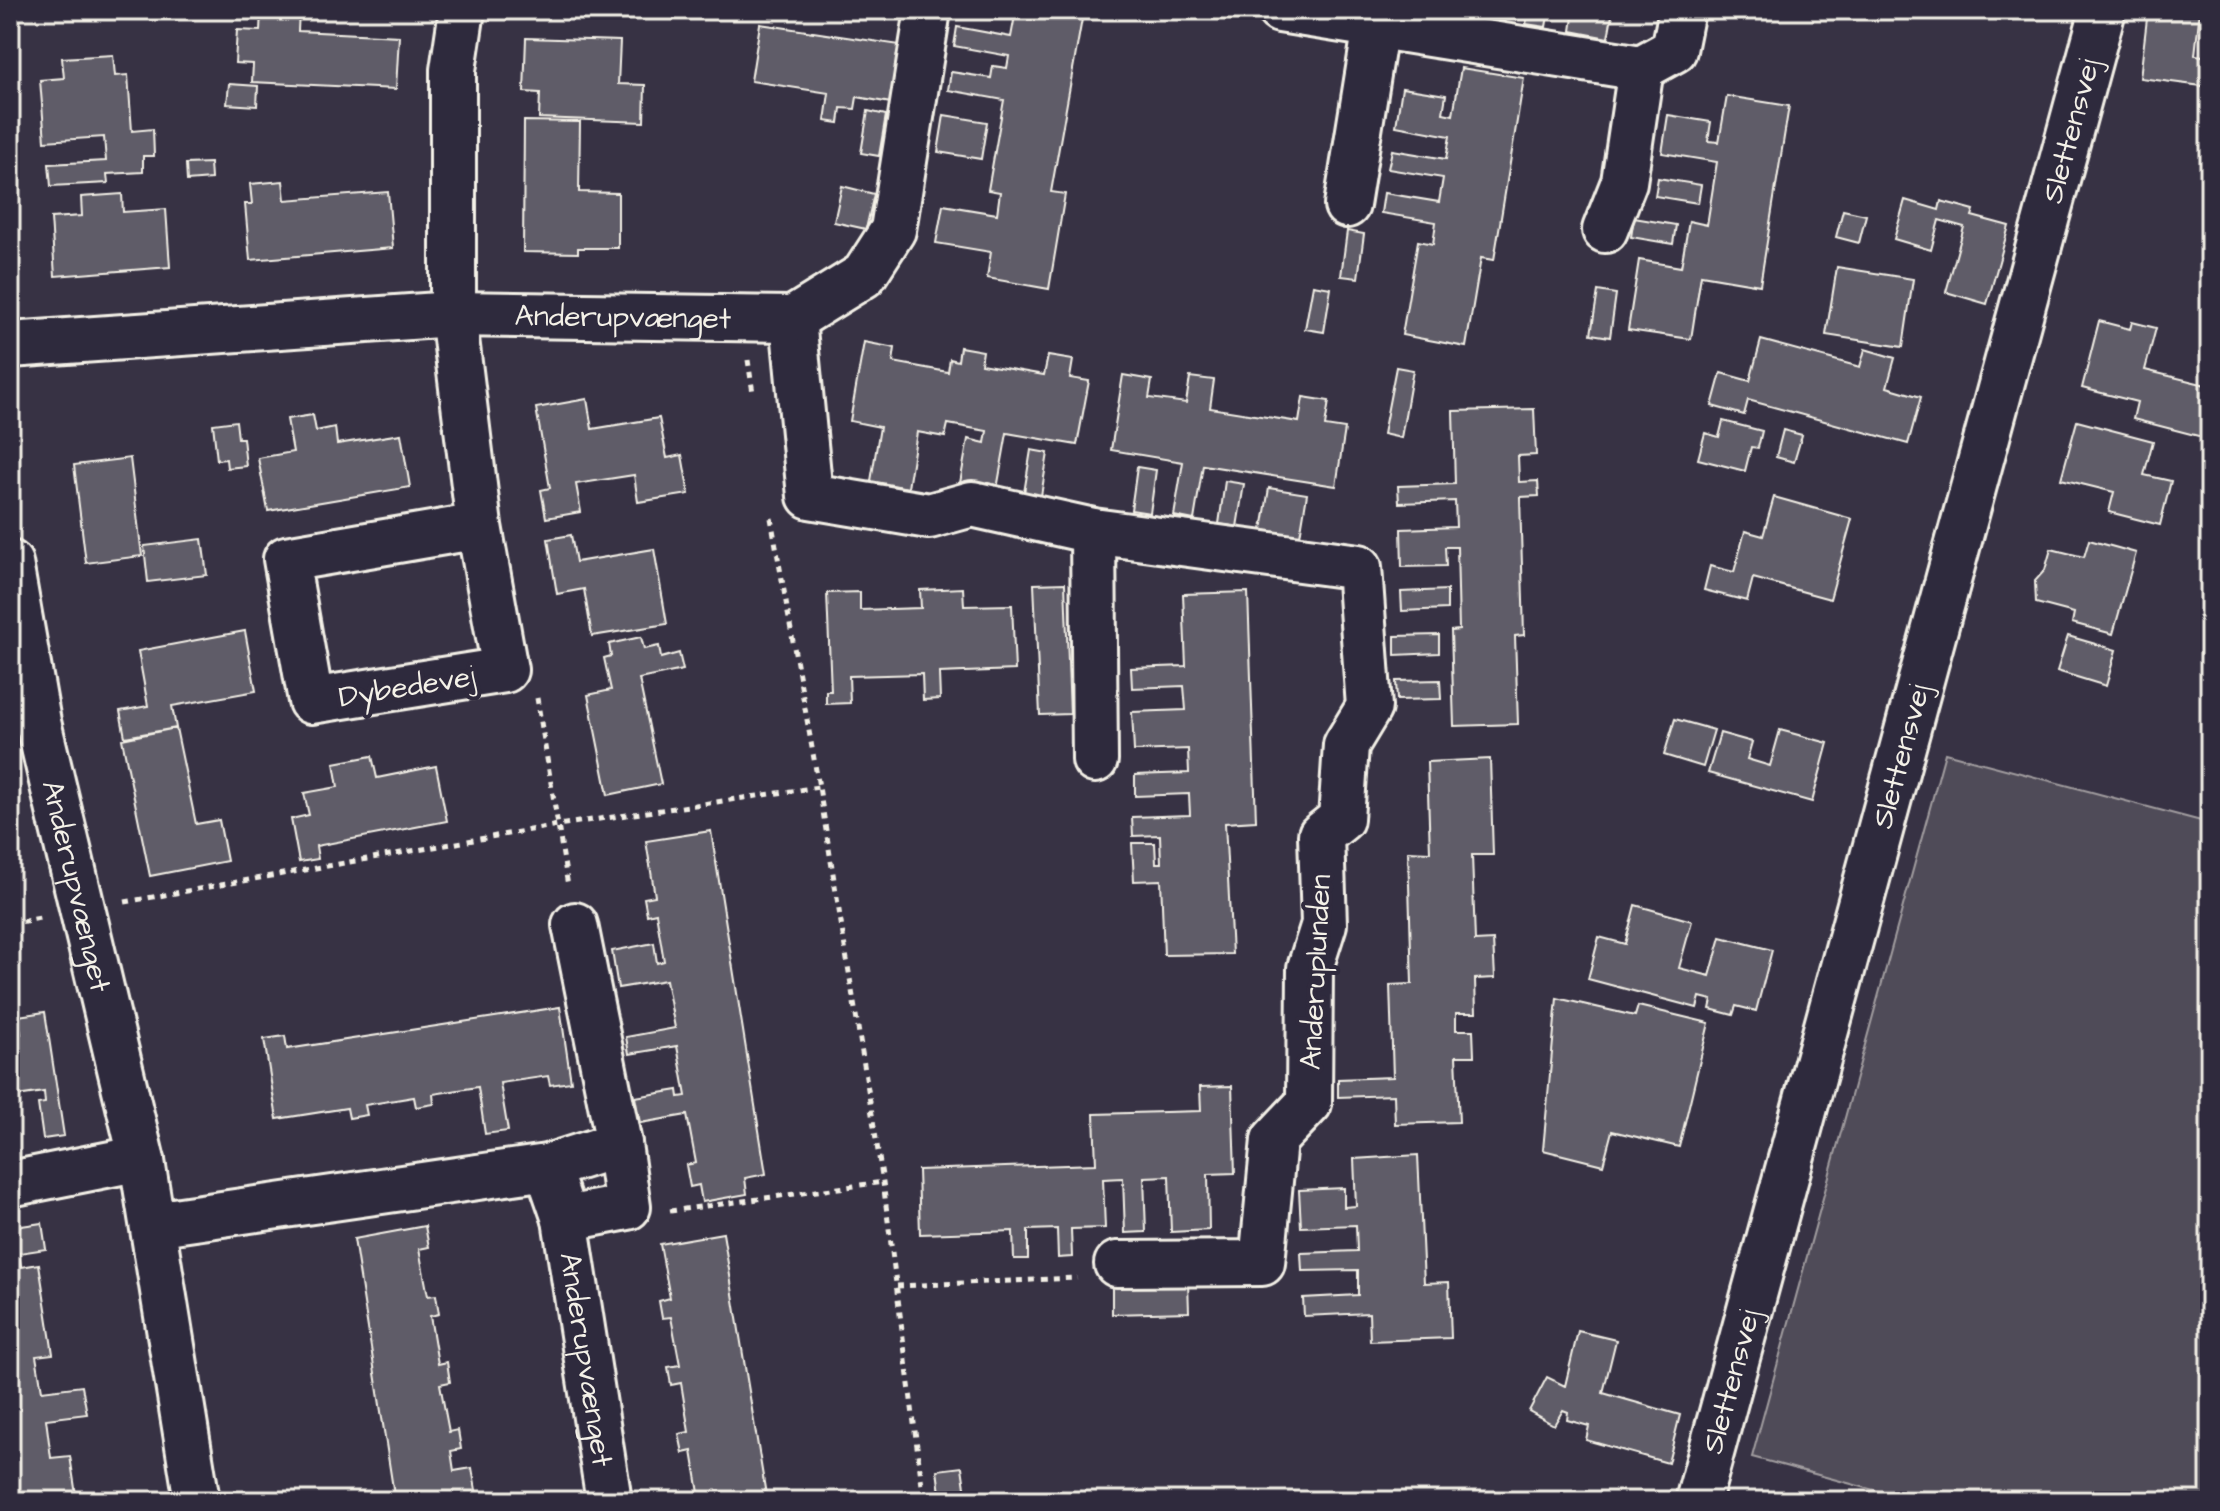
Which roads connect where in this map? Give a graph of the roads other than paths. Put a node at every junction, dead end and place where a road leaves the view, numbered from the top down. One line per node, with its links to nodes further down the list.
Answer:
1 (462, 10): 10 (street)
2 (928, 10): 11 (street)
3 (1280, 10): 6 (street)
4 (1682, 10): 7 (street)
5 (2103, 10): 25 (street, Slettensvej)
6 (1376, 25): 7 (street); 8 (street)
7 (1641, 68): 9 (street)
8 (1347, 205)
9 (1605, 230)
10 (453, 314): 11 (street, Anderupvænget); 12 (street, Anderupvænget); 13 (street, Dybedevej)
11 (793, 319): 14 (street, Anderuplunden)
12 (10, 345)
13 (479, 526): 13 (street, Dybedevej)
14 (1093, 531): 16 (street); 24 (street, Anderuplunden)
15 (10, 563): 19 (street, Anderupvænget)
16 (1095, 760)
17 (575, 925): 18 (street)
18 (619, 1144): 20 (street); 22 (street, Anderupvænget)
19 (142, 1161): 21 (street); 23 (street, Anderupvænget)
20 (547, 1167): 22 (street, Anderupvænget); 23 (street)
21 (10, 1184)
22 (565, 1219): 27 (street, Anderupvænget)
23 (153, 1224): 26 (street, Anderupvænget)
24 (1117, 1264)
25 (1702, 1500)
26 (197, 1501)
27 (609, 1501)

